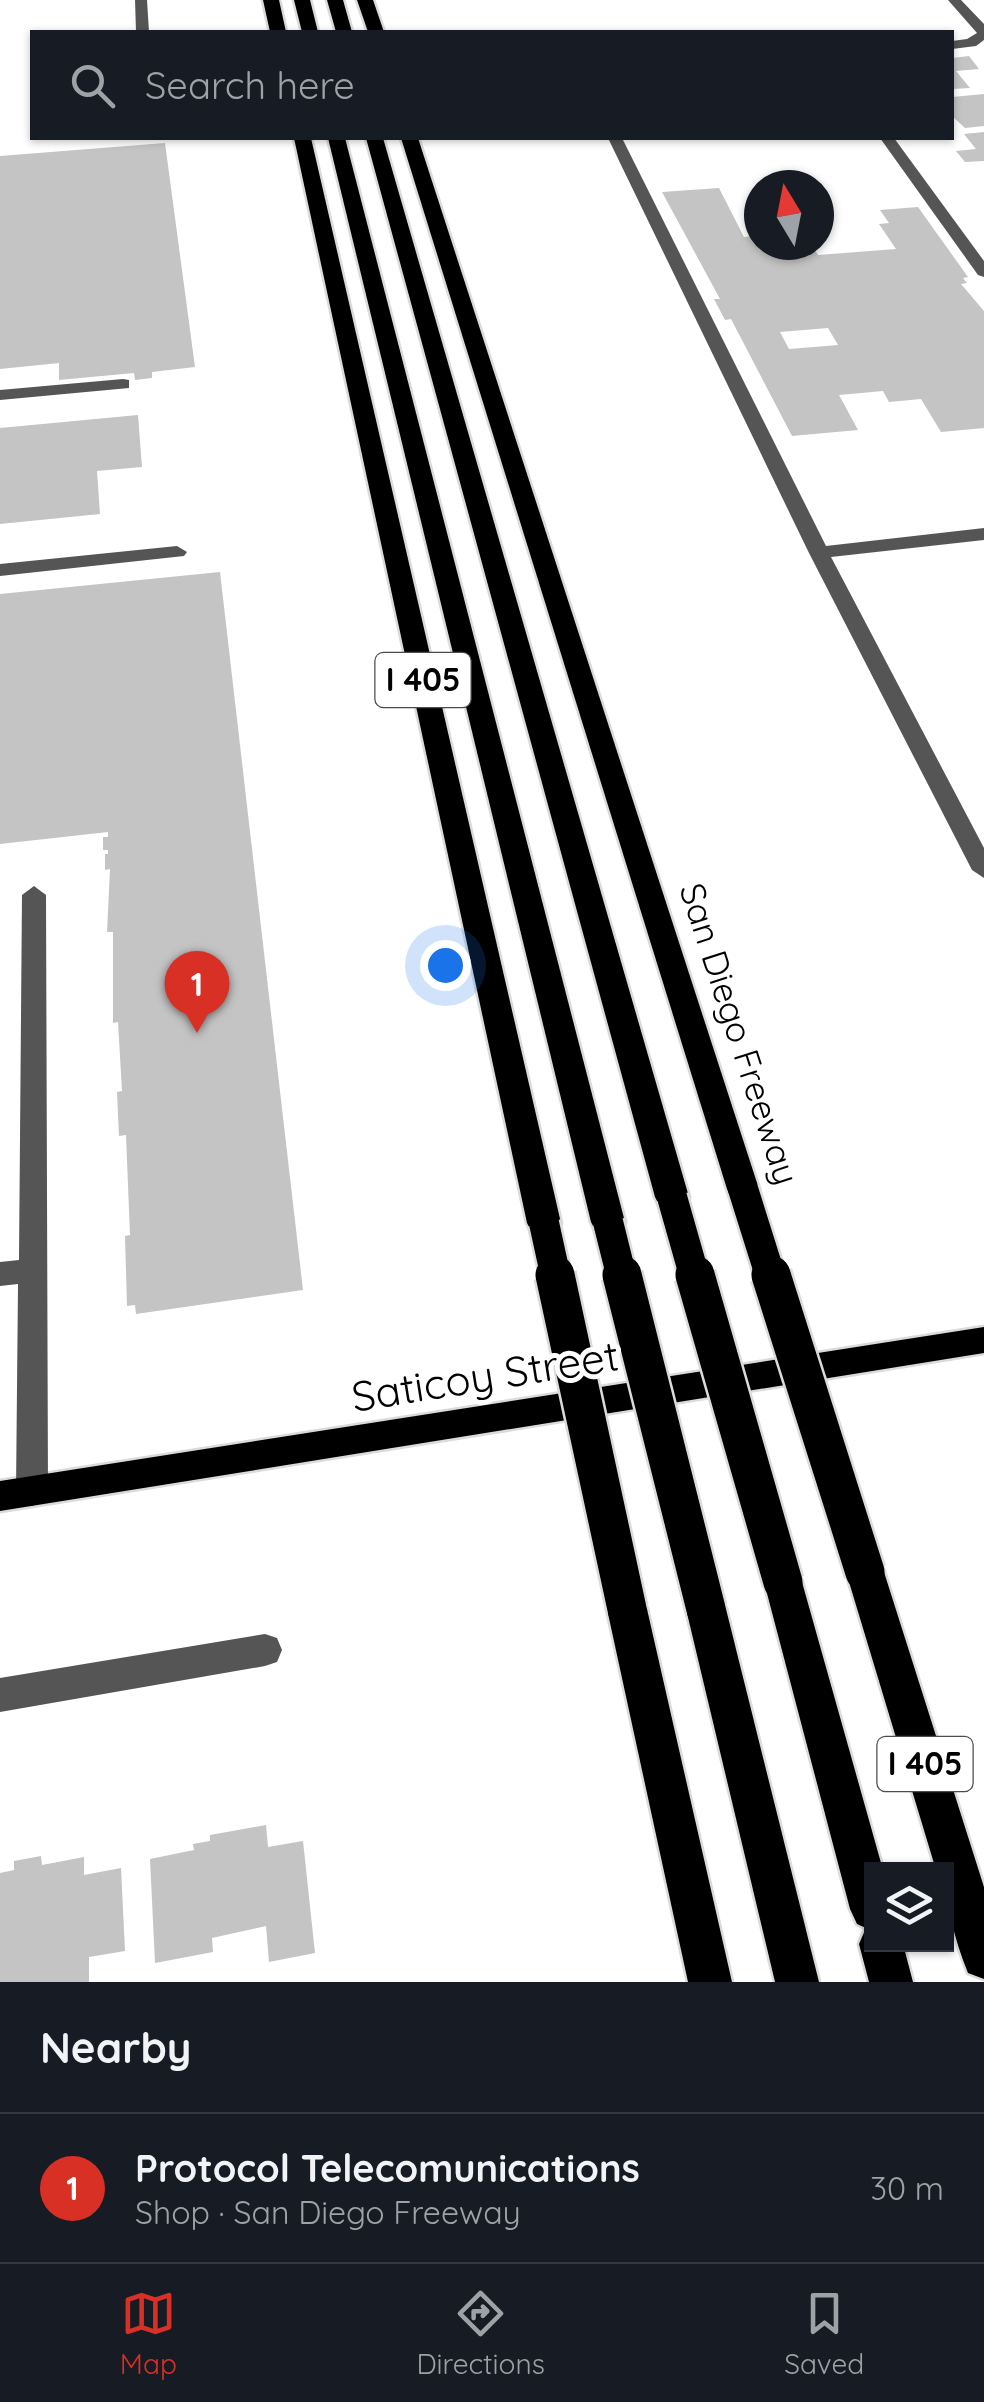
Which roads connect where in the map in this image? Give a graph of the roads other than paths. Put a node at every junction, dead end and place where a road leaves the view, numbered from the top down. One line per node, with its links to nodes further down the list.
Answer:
1 (141, 0): 7 (street)
2 (271, 0): 8 (highway)
3 (302, 0): 9 (highway)
4 (335, 0): 10 (highway)
5 (365, 0): 11 (highway)
6 (954, 0): 12 (street)
7 (143, 30)
8 (278, 30)
9 (310, 30)
10 (343, 30)
11 (375, 30)
12 (984, 33): 13 (street)
13 (954, 44)
14 (302, 140): 39 (highway, I 405, bridge)
15 (337, 140): 40 (highway, bridge)
16 (375, 140): 36 (highway, bridge)
17 (410, 140): 38 (highway, San Diego Freeway / I 405, bridge)
18 (616, 140): 25 (street)
19 (888, 140): 20 (street)
20 (984, 272)
21 (123, 384): 22 (street)
22 (0, 395)
23 (984, 534): 25 (street)
24 (177, 552): 26 (street)
25 (819, 553): 27 (street)
26 (0, 570)
27 (984, 870)
28 (34, 894): 29 (street)
29 (33, 1270): 30 (street); 32 (street)
30 (0, 1274)
31 (984, 1340): 32 (main road, Saticoy Street)
32 (32, 1490): 33 (main road, Saticoy Street)
33 (0, 1496)
34 (265, 1650): 35 (street)
35 (0, 1695)
36 (864, 1880)
37 (883, 1952): 41 (highway)
38 (984, 1957)
39 (710, 1982)
40 (797, 1982)
41 (891, 1982)

